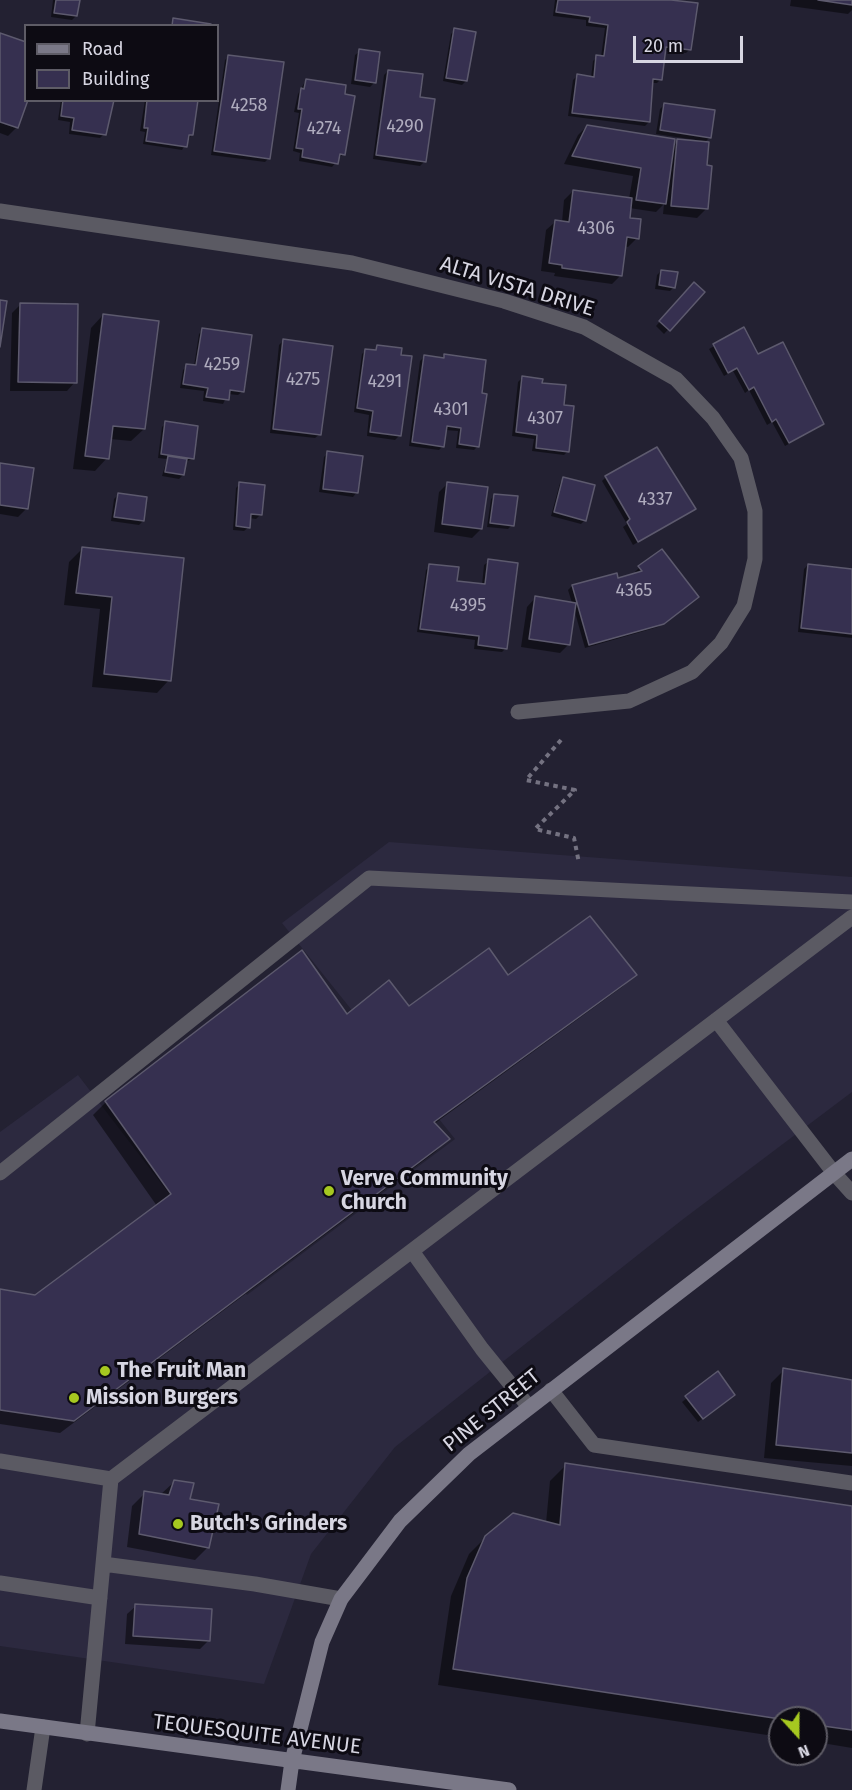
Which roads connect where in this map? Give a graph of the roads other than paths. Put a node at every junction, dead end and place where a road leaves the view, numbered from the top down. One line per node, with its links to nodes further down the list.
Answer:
1 (0, 211): 2 (street, ALTA VISTA DRIVE)
2 (518, 712)
3 (852, 902): 7 (street)
4 (852, 917): 5 (street)
5 (716, 1020): 8 (street); 10 (street)
6 (852, 1159): 8 (street, PINE STREET)
7 (0, 1173)
8 (834, 1173): 9 (street); 11 (street, PINE STREET)
9 (852, 1193)
10 (412, 1251): 12 (street); 14 (street)
11 (551, 1390): 12 (street, PINE STREET); 15 (street)
12 (529, 1407): 19 (street, PINE STREET)
13 (0, 1461): 14 (street)
14 (111, 1479): 16 (street)
15 (852, 1483)
16 (103, 1564): 18 (street); 19 (street)
17 (0, 1583): 18 (street)
18 (100, 1598): 22 (street)
19 (340, 1599): 23 (street, PINE STREET)
20 (0, 1721): 21 (street, TEQUESQUITE AVENUE)
21 (43, 1727): 22 (street, TEQUESQUITE AVENUE); 24 (street)
22 (87, 1734): 23 (street, TEQUESQUITE AVENUE)
23 (292, 1761): 25 (street, PINE STREET); 26 (street, TEQUESQUITE AVENUE)
24 (34, 1790)
25 (288, 1790)
26 (509, 1790)

